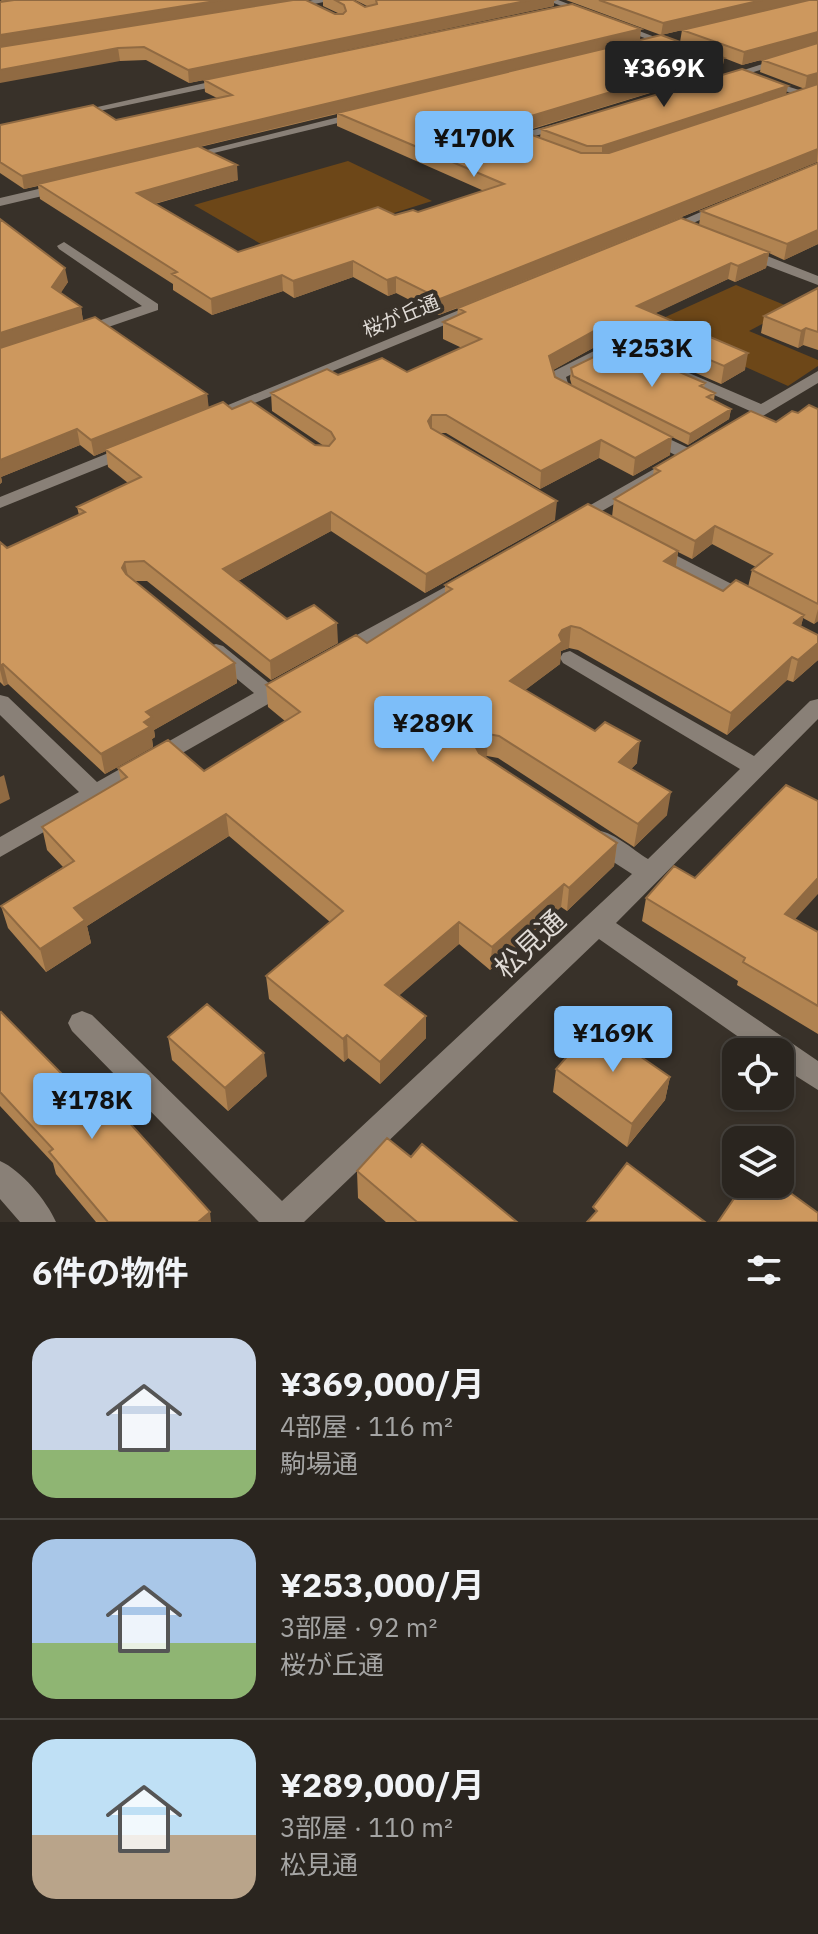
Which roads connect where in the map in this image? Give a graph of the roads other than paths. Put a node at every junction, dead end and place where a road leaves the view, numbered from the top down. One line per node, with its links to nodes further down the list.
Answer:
1 (329, 0): 3 (street)
2 (550, 0): 4 (street)
3 (306, 4): 5 (street); 7 (street)
4 (572, 8): 6 (street); 9 (street)
5 (275, 9)
6 (557, 12)
7 (329, 15)
8 (690, 34): 9 (street)
9 (661, 41): 10 (street); 11 (street)
10 (631, 49)
11 (682, 49)
12 (818, 49): 14 (street)
13 (726, 66): 14 (street)
14 (741, 71): 16 (street); 18 (street)
15 (251, 76): 22 (street)
16 (713, 81)
17 (818, 91): 18 (street)
18 (805, 96): 19 (street); 20 (street)
19 (790, 100)
20 (818, 100)
21 (369, 112): 25 (street)
22 (59, 117)
23 (584, 119): 24 (street)
24 (549, 149)
25 (172, 160)
26 (70, 185): 27 (street)
27 (0, 202)
28 (734, 202): 29 (street)
29 (649, 236)
30 (64, 246): 34 (street)
31 (734, 247): 32 (street)
32 (818, 281)
33 (495, 299): 36 (street, 桜が丘通)
34 (70, 335)
35 (818, 376): 38 (street)
36 (244, 402): 39 (street); 40 (street, 桜が丘通)
37 (591, 406): 38 (street)
38 (762, 411): 43 (street)
39 (267, 418)
40 (187, 426)
41 (633, 427): 43 (street)
42 (144, 443): 44 (street)
43 (701, 447): 45 (street)
44 (0, 503)
45 (575, 519)
46 (640, 543): 48 (street)
47 (490, 567): 51 (street)
48 (763, 608)
49 (197, 636): 51 (street)
50 (570, 658): 54 (street)
51 (269, 694): 55 (street)
52 (0, 702): 55 (street)
53 (818, 706): 54 (street, 松見通)
54 (756, 768): 58 (street, 松見通)
55 (95, 794): 57 (street)
56 (575, 824): 58 (street)
57 (0, 848)
58 (649, 873): 59 (street, 松見通)
59 (598, 924): 61 (street); 64 (street, 松見通)
60 (82, 1023): 64 (street)
61 (818, 1077)
62 (0, 1176): 63 (street)
63 (40, 1222)
64 (281, 1222)

